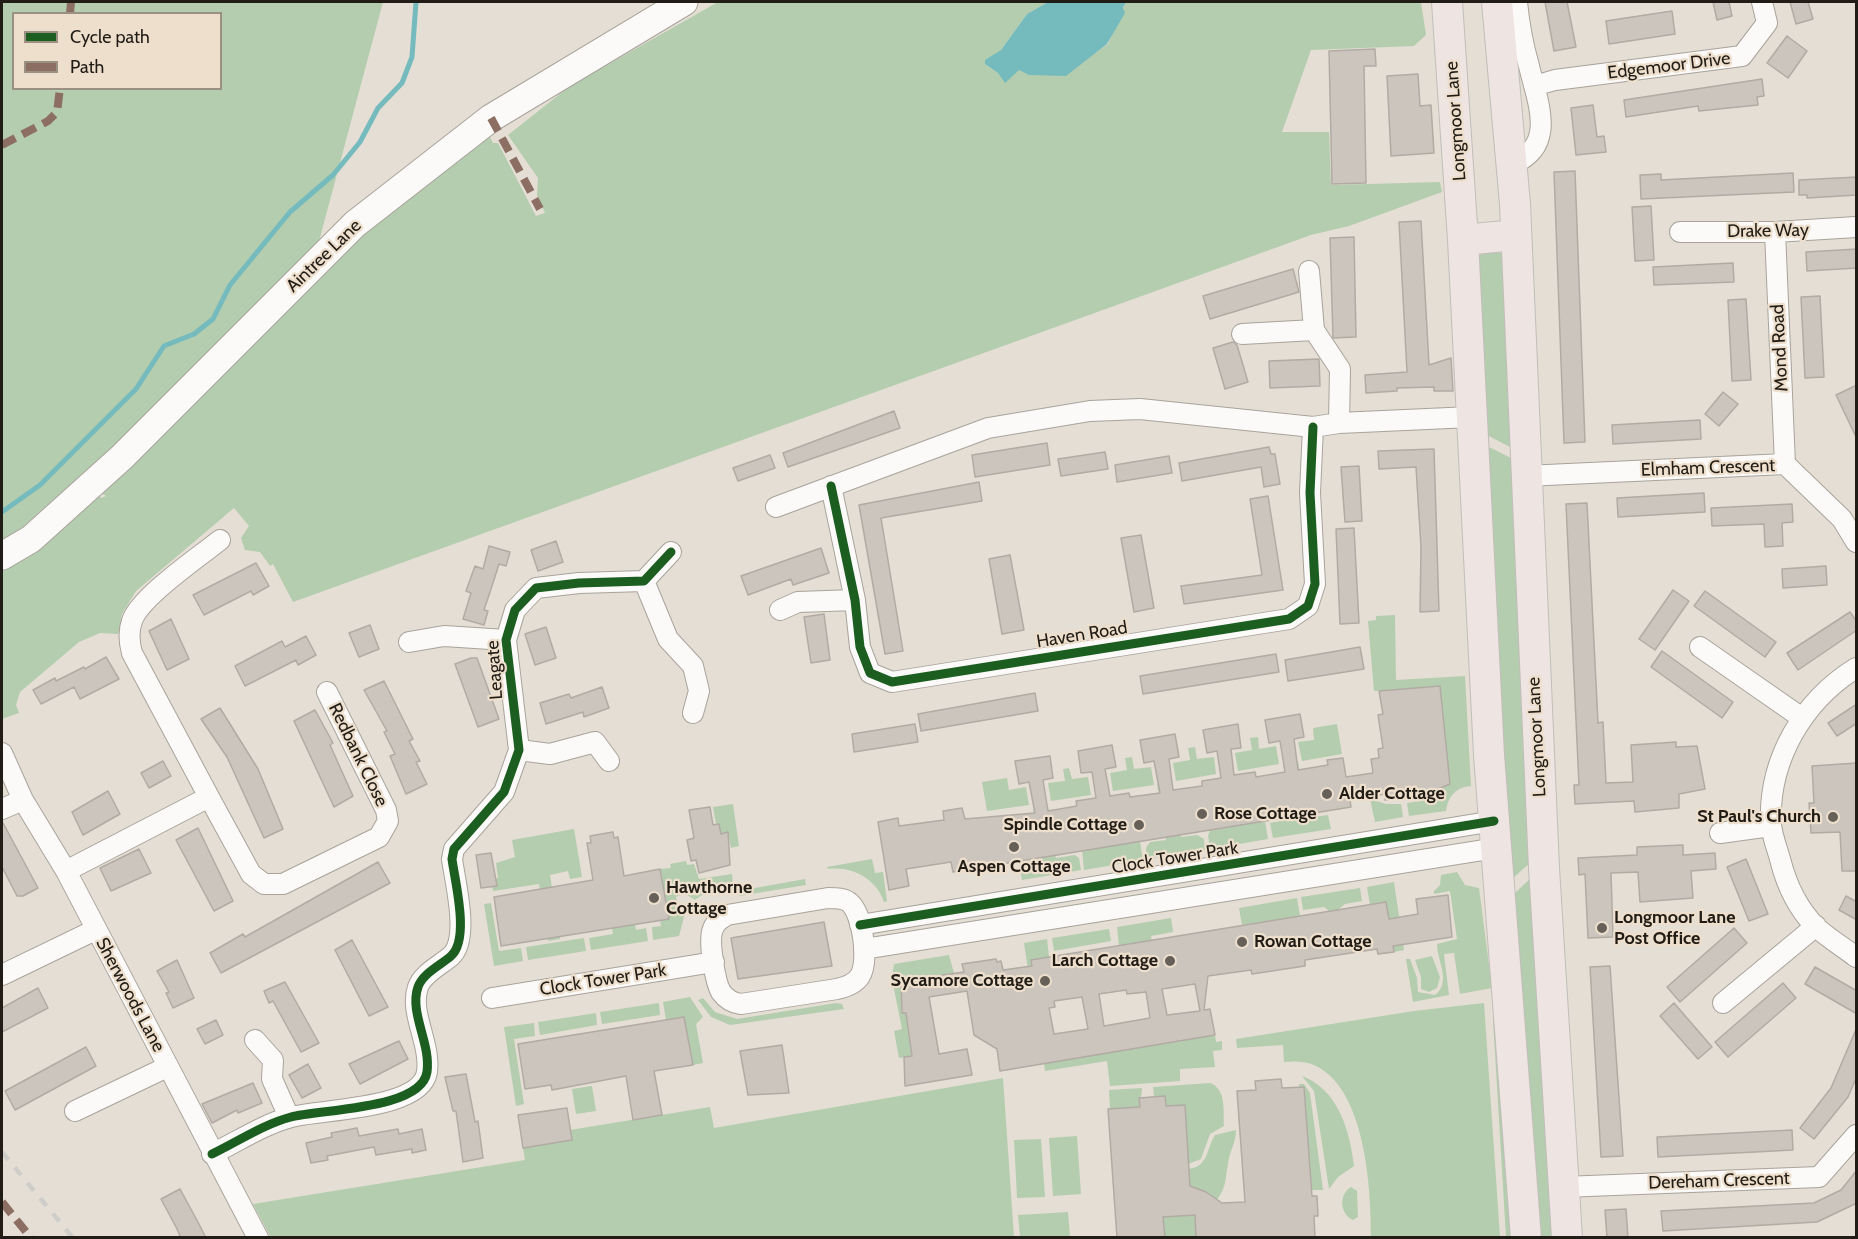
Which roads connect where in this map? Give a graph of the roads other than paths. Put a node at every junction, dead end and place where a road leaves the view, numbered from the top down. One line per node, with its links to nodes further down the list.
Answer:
1 (684, 2): 26 (main road, Aintree Lane)
2 (1447, 2): 12 (main road, Longmoor Lane)
3 (1497, 2): 7 (main road, Longmoor Lane)
4 (1517, 2): 6 (street)
5 (1762, 2): 6 (street, Edgemoor Drive)
6 (1534, 86): 7 (street)
7 (1512, 164): 11 (main road, Longmoor Lane)
8 (1857, 227): 10 (street, Drake Way)
9 (1680, 232): 10 (street, Drake Way)
10 (1775, 232): 19 (street, Mond Road)
11 (1516, 235): 12 (main road); 20 (main road, Longmoor Lane)
12 (1463, 240): 16 (main road, Longmoor Lane)
13 (1309, 272): 14 (street)
14 (1314, 330): 15 (street); 17 (street)
15 (1242, 334)
16 (1470, 417): 17 (street); 45 (main road, Longmoor Lane)
17 (1339, 423): 18 (street)
18 (1313, 427): 21 (street); 28 (street, Haven Road)
19 (1785, 464): 20 (street, Elmham Crescent); 24 (street, Elmham Crescent)
20 (1525, 476): 76 (main road, Longmoor Lane)
21 (831, 486): 22 (street); 28 (street, Haven Road)
22 (776, 507)
23 (220, 540): 40 (street, Redbank Close)
24 (1857, 542)
25 (671, 552): 27 (street)
26 (2, 556)
27 (644, 581): 30 (street, Leagate); 35 (street)
28 (855, 600): 29 (street)
29 (780, 610)
30 (506, 640): 31 (street, Leagate); 37 (street, Leagate)
31 (410, 642)
32 (1700, 647): 36 (street)
33 (1857, 668): 36 (street)
34 (327, 692): 40 (street, Redbank Close)
35 (693, 713)
36 (1802, 718): 43 (street)
37 (519, 750): 39 (street); 73 (street, Leagate)
38 (2, 753): 41 (street, Sherwoods Lane)
39 (609, 761)
40 (209, 796): 50 (street)
41 (23, 800): 42 (street); 50 (street, Sherwoods Lane)
42 (2, 809)
43 (1771, 825): 44 (street); 61 (street)
44 (1720, 833)
45 (1495, 834): 46 (street, Clock Tower Park); 49 (street); 78 (main road, Longmoor Lane)
46 (1392, 839): 47 (street, Clock Tower Park); 49 (street)
47 (1319, 851): 48 (street, Clock Tower Park); 52 (street)
48 (1248, 862): 51 (street, Clock Tower Park); 54 (street)
49 (1396, 863): 52 (street)
50 (66, 870): 63 (street, Sherwoods Lane)
51 (1176, 874): 53 (street, Clock Tower Park); 56 (street)
52 (1323, 875): 54 (street)
53 (1128, 882): 55 (street, Clock Tower Park); 58 (street)
54 (1251, 887): 56 (street)
55 (1057, 894): 57 (street, Clock Tower Park); 59 (street)
56 (1179, 898): 58 (street)
57 (983, 906): 60 (street, Clock Tower Park); 62 (street)
58 (1133, 906): 59 (street)
59 (1061, 917): 62 (street)
60 (860, 925): 64 (street); 66 (street)
61 (1816, 926): 65 (street); 69 (street)
62 (987, 929): 64 (street)
63 (95, 930): 67 (street); 71 (street, Sherwoods Lane)
64 (864, 949): 66 (street)
65 (1857, 957)
66 (714, 962): 68 (street, Clock Tower Park)
67 (2, 975)
68 (492, 998)
69 (1723, 1003)
70 (255, 1040): 73 (street)
71 (168, 1067): 72 (street); 75 (street, Sherwoods Lane)
72 (75, 1111)
73 (289, 1117): 75 (street)
74 (1857, 1135): 76 (street, Dereham Crescent)
75 (212, 1154): 77 (street, Sherwoods Lane)
76 (1563, 1187): 79 (main road, Longmoor Lane)
77 (258, 1238)
78 (1526, 1238)
79 (1567, 1238)

